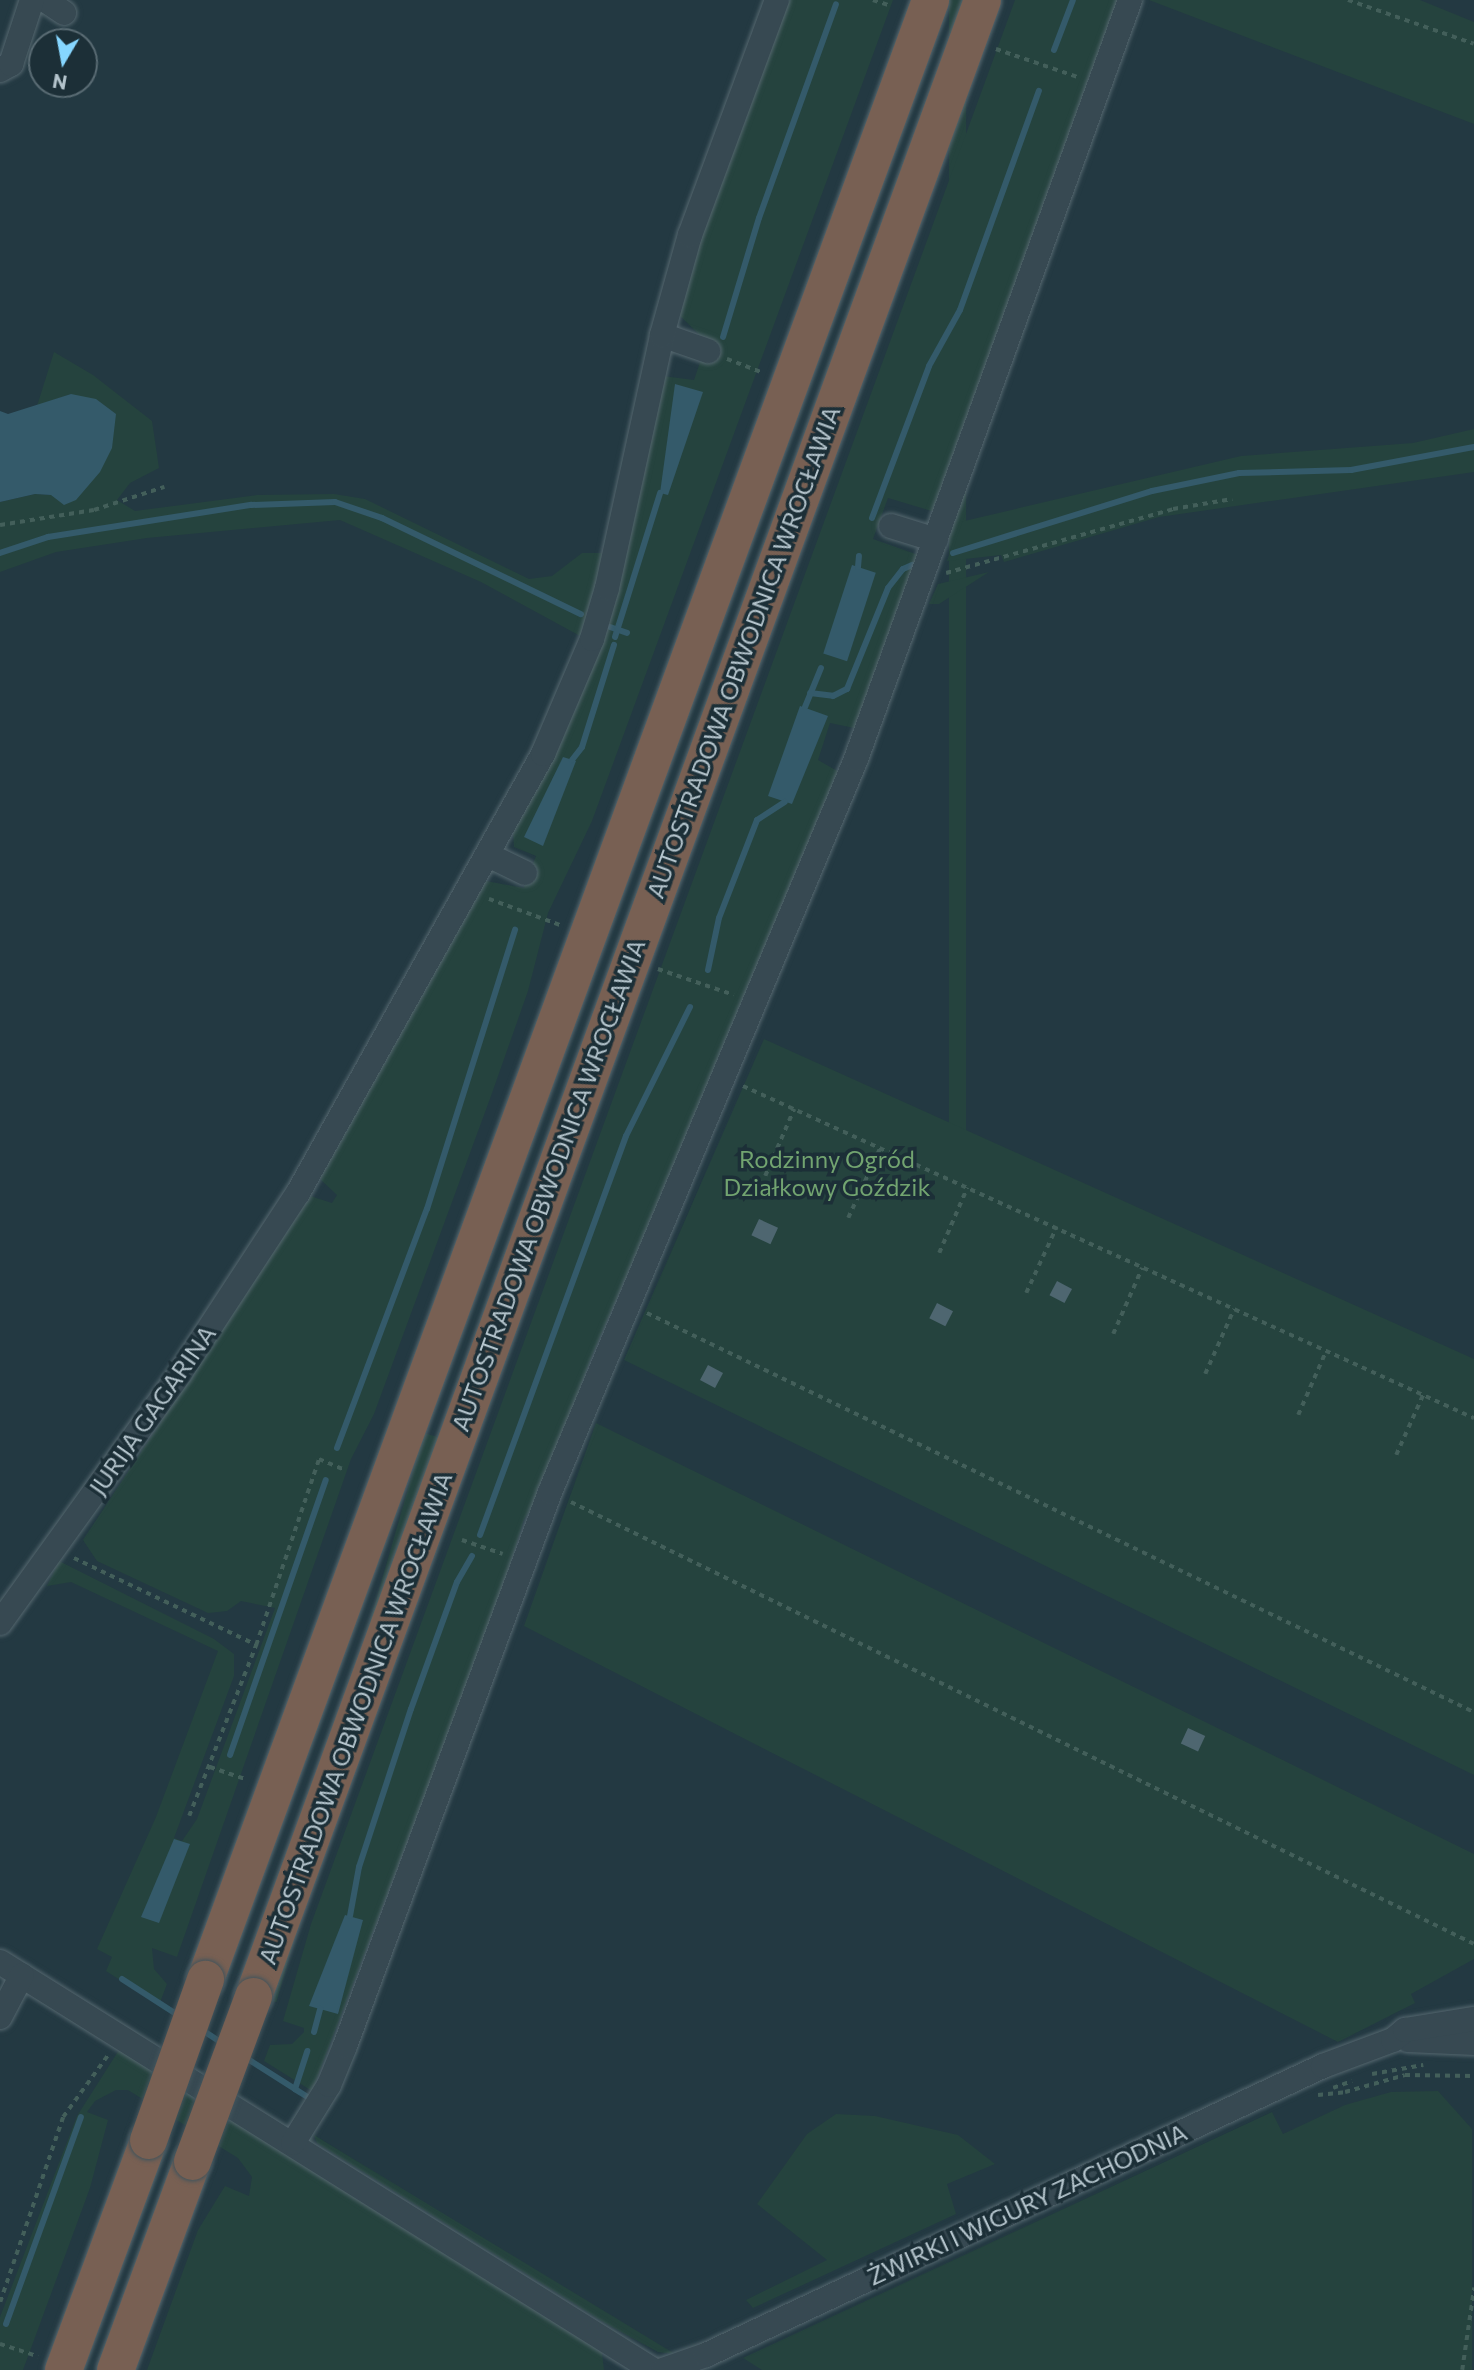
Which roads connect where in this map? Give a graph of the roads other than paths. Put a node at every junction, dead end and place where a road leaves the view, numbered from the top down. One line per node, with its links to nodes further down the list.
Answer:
1 (32, 0): 6 (street)
2 (778, 0): 7 (street, JURIJA GAGARINA)
3 (930, 0): 21 (highway, AUTOSTRADOWA OBWODNICA WROCŁAWIA, bridge)
4 (982, 0): 22 (highway, AUTOSTRADOWA OBWODNICA WROCŁAWIA, bridge)
5 (1130, 0): 10 (street)
6 (0, 70)
7 (662, 335): 8 (street); 11 (street, JURIJA GAGARINA)
8 (708, 351)
9 (891, 526): 10 (street)
10 (936, 540): 20 (street)
11 (488, 855): 12 (street); 13 (street, JURIJA GAGARINA)
12 (525, 873)
13 (0, 1623)
14 (0, 1962): 15 (street)
15 (22, 1975): 16 (street); 20 (street)
16 (0, 2017)
17 (1474, 2019): 18 (street, ŻWIRKI I WIGURY ZACHODNIA)
18 (1393, 2040): 19 (street); 24 (street, ŻWIRKI I WIGURY ZACHODNIA)
19 (1474, 2043)
20 (293, 2143): 23 (street)
21 (51, 2363)
22 (115, 2370)
23 (653, 2370)
24 (663, 2370)

